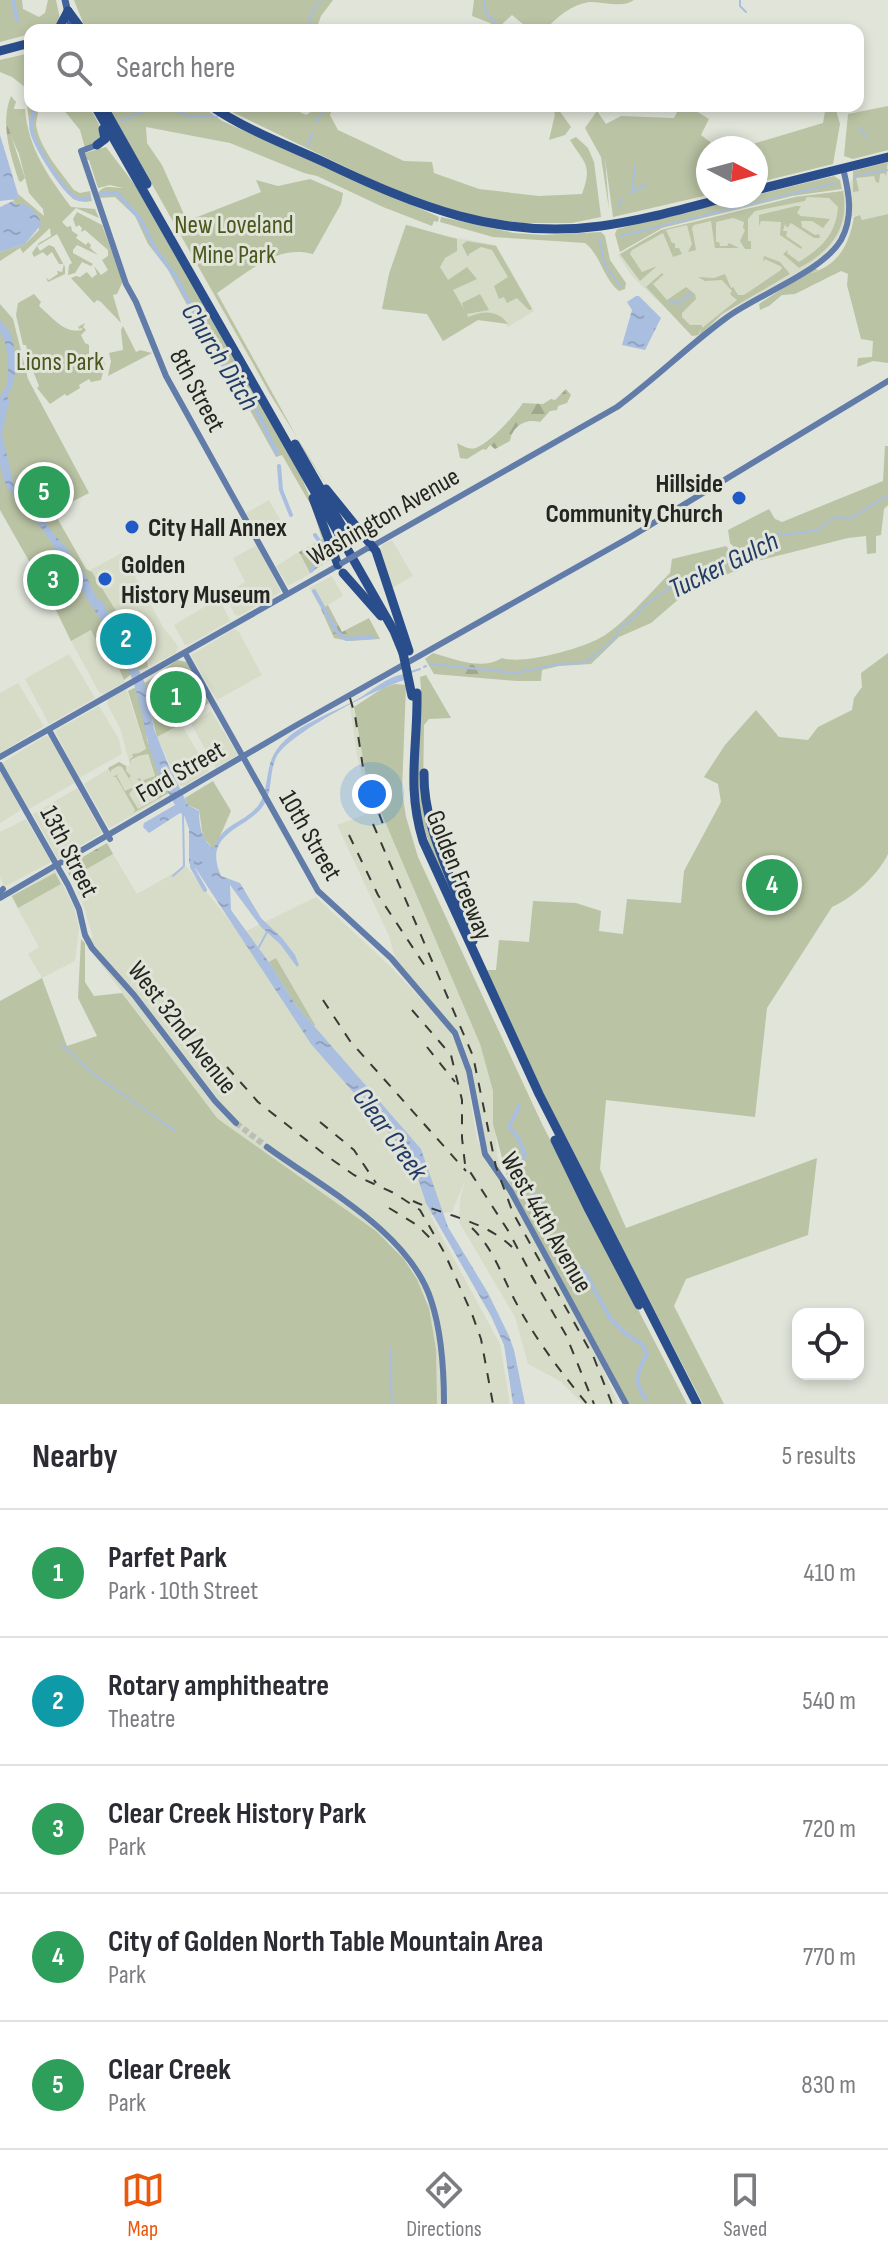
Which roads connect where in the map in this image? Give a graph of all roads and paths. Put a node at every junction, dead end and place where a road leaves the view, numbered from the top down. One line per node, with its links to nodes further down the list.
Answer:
1 (65, 0): 2 (main road)
2 (68, 11): 3 (highway); 4 (main road); 5 (highway)
3 (61, 24)
4 (71, 24)
5 (78, 24)
6 (24, 45): 7 (highway)
7 (0, 51)
8 (96, 112): 12 (highway)
9 (98, 112): 14 (highway, Golden Freeway)
10 (106, 112): 19 (highway, Golden Freeway)
11 (222, 112): 17 (highway)
12 (97, 145): 14 (highway); 22 (street, 8th Street)
13 (888, 157): 15 (highway)
14 (125, 159): 19 (highway, Golden Freeway)
15 (843, 168): 16 (highway); 20 (street, Washington Avenue)
16 (768, 187)
17 (696, 205)
18 (888, 381): 29 (street, Ford Street)
19 (309, 473): 20 (highway); 21 (highway); 23 (highway, Golden Freeway); 24 (highway, Golden Freeway)
20 (369, 548): 21 (street, Washington Avenue, bridge); 24 (highway)
21 (341, 567): 22 (street, Washington Avenue); 23 (highway)
22 (287, 594): 25 (street, Washington Avenue)
23 (394, 631): 24 (highway, Golden Freeway)
24 (406, 652): 26 (highway, Golden Freeway, bridge)
25 (185, 653): 27 (street, Washington Avenue); 29 (street, 10th Street)
26 (414, 694): 36 (highway, Golden Freeway); 42 (highway, Golden Freeway)
27 (49, 730): 28 (street, Washington Avenue); 32 (street)
28 (0, 757)
29 (244, 757): 32 (street, Ford Street); 37 (street, 10th Street)
30 (0, 765): 33 (street, 13th Street)
31 (424, 773): 36 (highway)
32 (109, 837): 33 (street, Ford Street)
33 (57, 864): 34 (street, Ford Street); 35 (street, 13th Street)
34 (1, 892)
35 (99, 956): 38 (street, West 32nd Avenue)
36 (481, 972): 43 (highway, Golden Freeway)
37 (463, 1050): 41 (street, West 44th Avenue)
38 (236, 1123)
39 (267, 1147): 40 (street)
40 (444, 1404)
41 (626, 1404)
42 (690, 1404)
43 (697, 1404)

